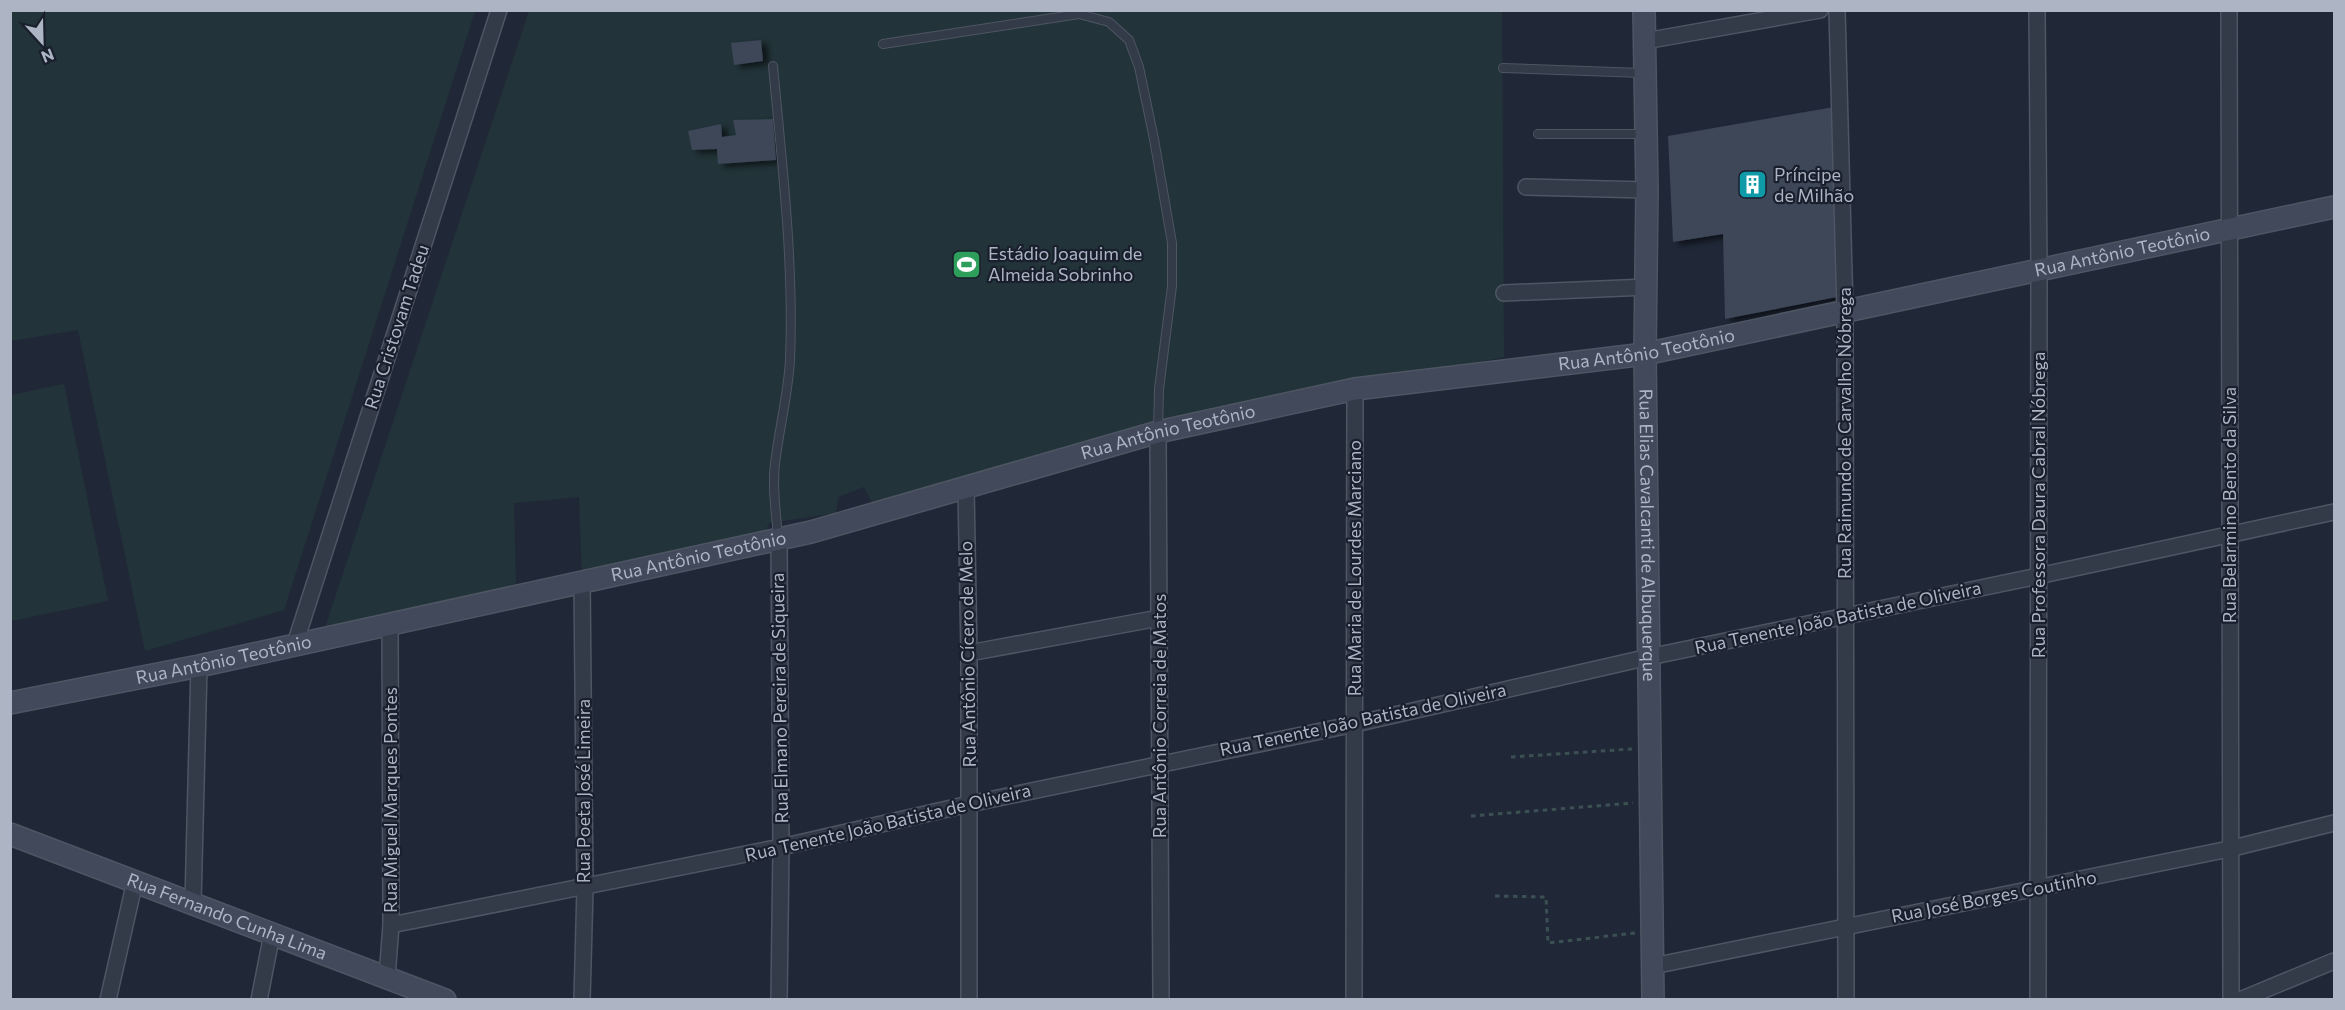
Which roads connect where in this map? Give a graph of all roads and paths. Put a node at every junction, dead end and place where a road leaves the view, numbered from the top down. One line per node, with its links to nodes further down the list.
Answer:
1 (499, 10): 34 (street, Rua Cristovam Tadeu)
2 (1644, 10): 7 (street, Rua Elias Cavalcanti de Albuquerque)
3 (1820, 10): 7 (street)
4 (1837, 10): 21 (street, Rua Raimundo de Carvalho Nóbrega)
5 (2037, 10): 18 (street, Rua Professora Daura Cabral Nóbrega)
6 (2229, 10): 17 (street, Rua Belarmino Bento da Silva)
7 (1645, 41): 11 (street, Rua Elias Cavalcanti de Albuquerque)
8 (883, 44): 24 (lane)
9 (772, 66): 28 (lane)
10 (1503, 68): 11 (lane)
11 (1645, 73): 13 (street, Rua Elias Cavalcanti de Albuquerque)
12 (1538, 134): 13 (lane)
13 (1645, 134): 15 (street, Rua Elias Cavalcanti de Albuquerque)
14 (1526, 187): 15 (street)
15 (1647, 190): 19 (street, Rua Elias Cavalcanti de Albuquerque)
16 (2334, 207): 17 (street, Rua Antônio Teotônio)
17 (2230, 229): 18 (street, Rua Antônio Teotônio); 27 (street, Rua Belarmino Bento da Silva)
18 (2039, 270): 21 (street, Rua Antônio Teotônio); 29 (street, Rua Professora Daura Cabral Nóbrega)
19 (1647, 287): 20 (street); 22 (street, Rua Elias Cavalcanti de Albuquerque)
20 (1504, 293)
21 (1845, 312): 22 (street, Rua Antônio Teotônio); 31 (street, Rua Raimundo de Carvalho Nóbrega)
22 (1645, 354): 23 (street, Rua Antônio Teotônio); 36 (street, Rua Elias Cavalcanti de Albuquerque)
23 (1355, 389): 24 (street, Rua Antônio Teotônio); 39 (street, Rua Maria de Lourdes Marciano)
24 (1158, 432): 25 (street, Rua Antônio Teotônio); 32 (street, Rua Antônio Correia de Matos)
25 (966, 489): 28 (street, Rua Antônio Teotônio); 35 (street, Rua Antônio Cícero de Melo)
26 (2334, 512): 27 (street, Rua Tenente João Batista de Oliveira)
27 (2231, 534): 29 (street, Rua Tenente João Batista de Oliveira); 49 (street, Rua Belarmino Bento da Silva)
28 (778, 540): 30 (street, Rua Antônio Teotônio); 48 (street, Rua Elmano Pereira de Siqueira)
29 (2038, 576): 31 (street, Rua Tenente João Batista de Oliveira); 52 (street, Rua Professora Daura Cabral Nóbrega)
30 (582, 582): 33 (street, Rua Antônio Teotônio); 51 (street, Rua Poeta José Limeira)
31 (1847, 615): 36 (street, Rua Tenente João Batista de Oliveira); 56 (street, Rua Raimundo de Carvalho Nóbrega)
32 (1159, 618): 35 (street); 42 (street, Rua Antônio Correia de Matos)
33 (390, 623): 34 (street, Rua Antônio Teotônio); 55 (street, Rua Miguel Marques Pontes)
34 (295, 644): 37 (street, Rua Antônio Teotônio)
35 (969, 653): 44 (street, Rua Antônio Cícero de Melo)
36 (1649, 657): 39 (street, Rua Tenente João Batista de Oliveira); 40 (street, Rua Elias Cavalcanti de Albuquerque)
37 (199, 666): 38 (street, Rua Antônio Teotônio); 54 (street)
38 (24, 697)
39 (1355, 724): 42 (street, Rua Tenente João Batista de Oliveira); 69 (street, Rua Maria de Lourdes Marciano)
40 (1649, 748): 41 (path); 43 (street, Rua Elias Cavalcanti de Albuquerque)
41 (1511, 757)
42 (1161, 764): 44 (street, Rua Tenente João Batista de Oliveira); 68 (street, Rua Antônio Correia de Matos)
43 (1649, 801): 45 (path); 57 (street, Rua Elias Cavalcanti de Albuquerque)
44 (969, 804): 48 (street, Rua Tenente João Batista de Oliveira); 67 (street, Rua Antônio Cícero de Melo)
45 (1471, 816)
46 (2334, 823): 49 (street, Rua José Borges Coutinho)
47 (10, 834): 50 (street, Rua Fernando Cunha Lima)
48 (782, 847): 51 (street, Rua Tenente João Batista de Oliveira); 66 (street, Rua Elmano Pereira de Siqueira)
49 (2229, 849): 52 (street, Rua José Borges Coutinho); 73 (street, Rua Belarmino Bento da Silva)
50 (135, 881): 54 (street, Rua Fernando Cunha Lima); 62 (street)
51 (585, 888): 55 (street, Rua Tenente João Batista de Oliveira); 65 (street, Rua Poeta José Limeira)
52 (2038, 889): 56 (street, Rua José Borges Coutinho); 72 (street, Rua Professora Daura Cabral Nóbrega)
53 (1495, 896): 57 (path)
54 (193, 903): 58 (street, Rua Fernando Cunha Lima)
55 (391, 925): 61 (street, Rua Miguel Marques Pontes)
56 (1847, 927): 60 (street, Rua José Borges Coutinho); 71 (street, Rua Raimundo de Carvalho Nóbrega)
57 (1652, 931): 60 (street, Rua Elias Cavalcanti de Albuquerque)
58 (272, 934): 61 (street, Rua Fernando Cunha Lima); 63 (street)
59 (2334, 961): 74 (street)
60 (1653, 966): 70 (street, Rua Elias Cavalcanti de Albuquerque)
61 (387, 977): 64 (street, Rua Fernando Cunha Lima)
62 (108, 999)
63 (259, 999)
64 (445, 999)
65 (582, 999)
66 (779, 999)
67 (969, 999)
68 (1161, 999)
69 (1354, 999)
70 (1653, 999)
71 (1846, 999)
72 (2038, 999)
73 (2231, 999)
74 (2240, 999)

